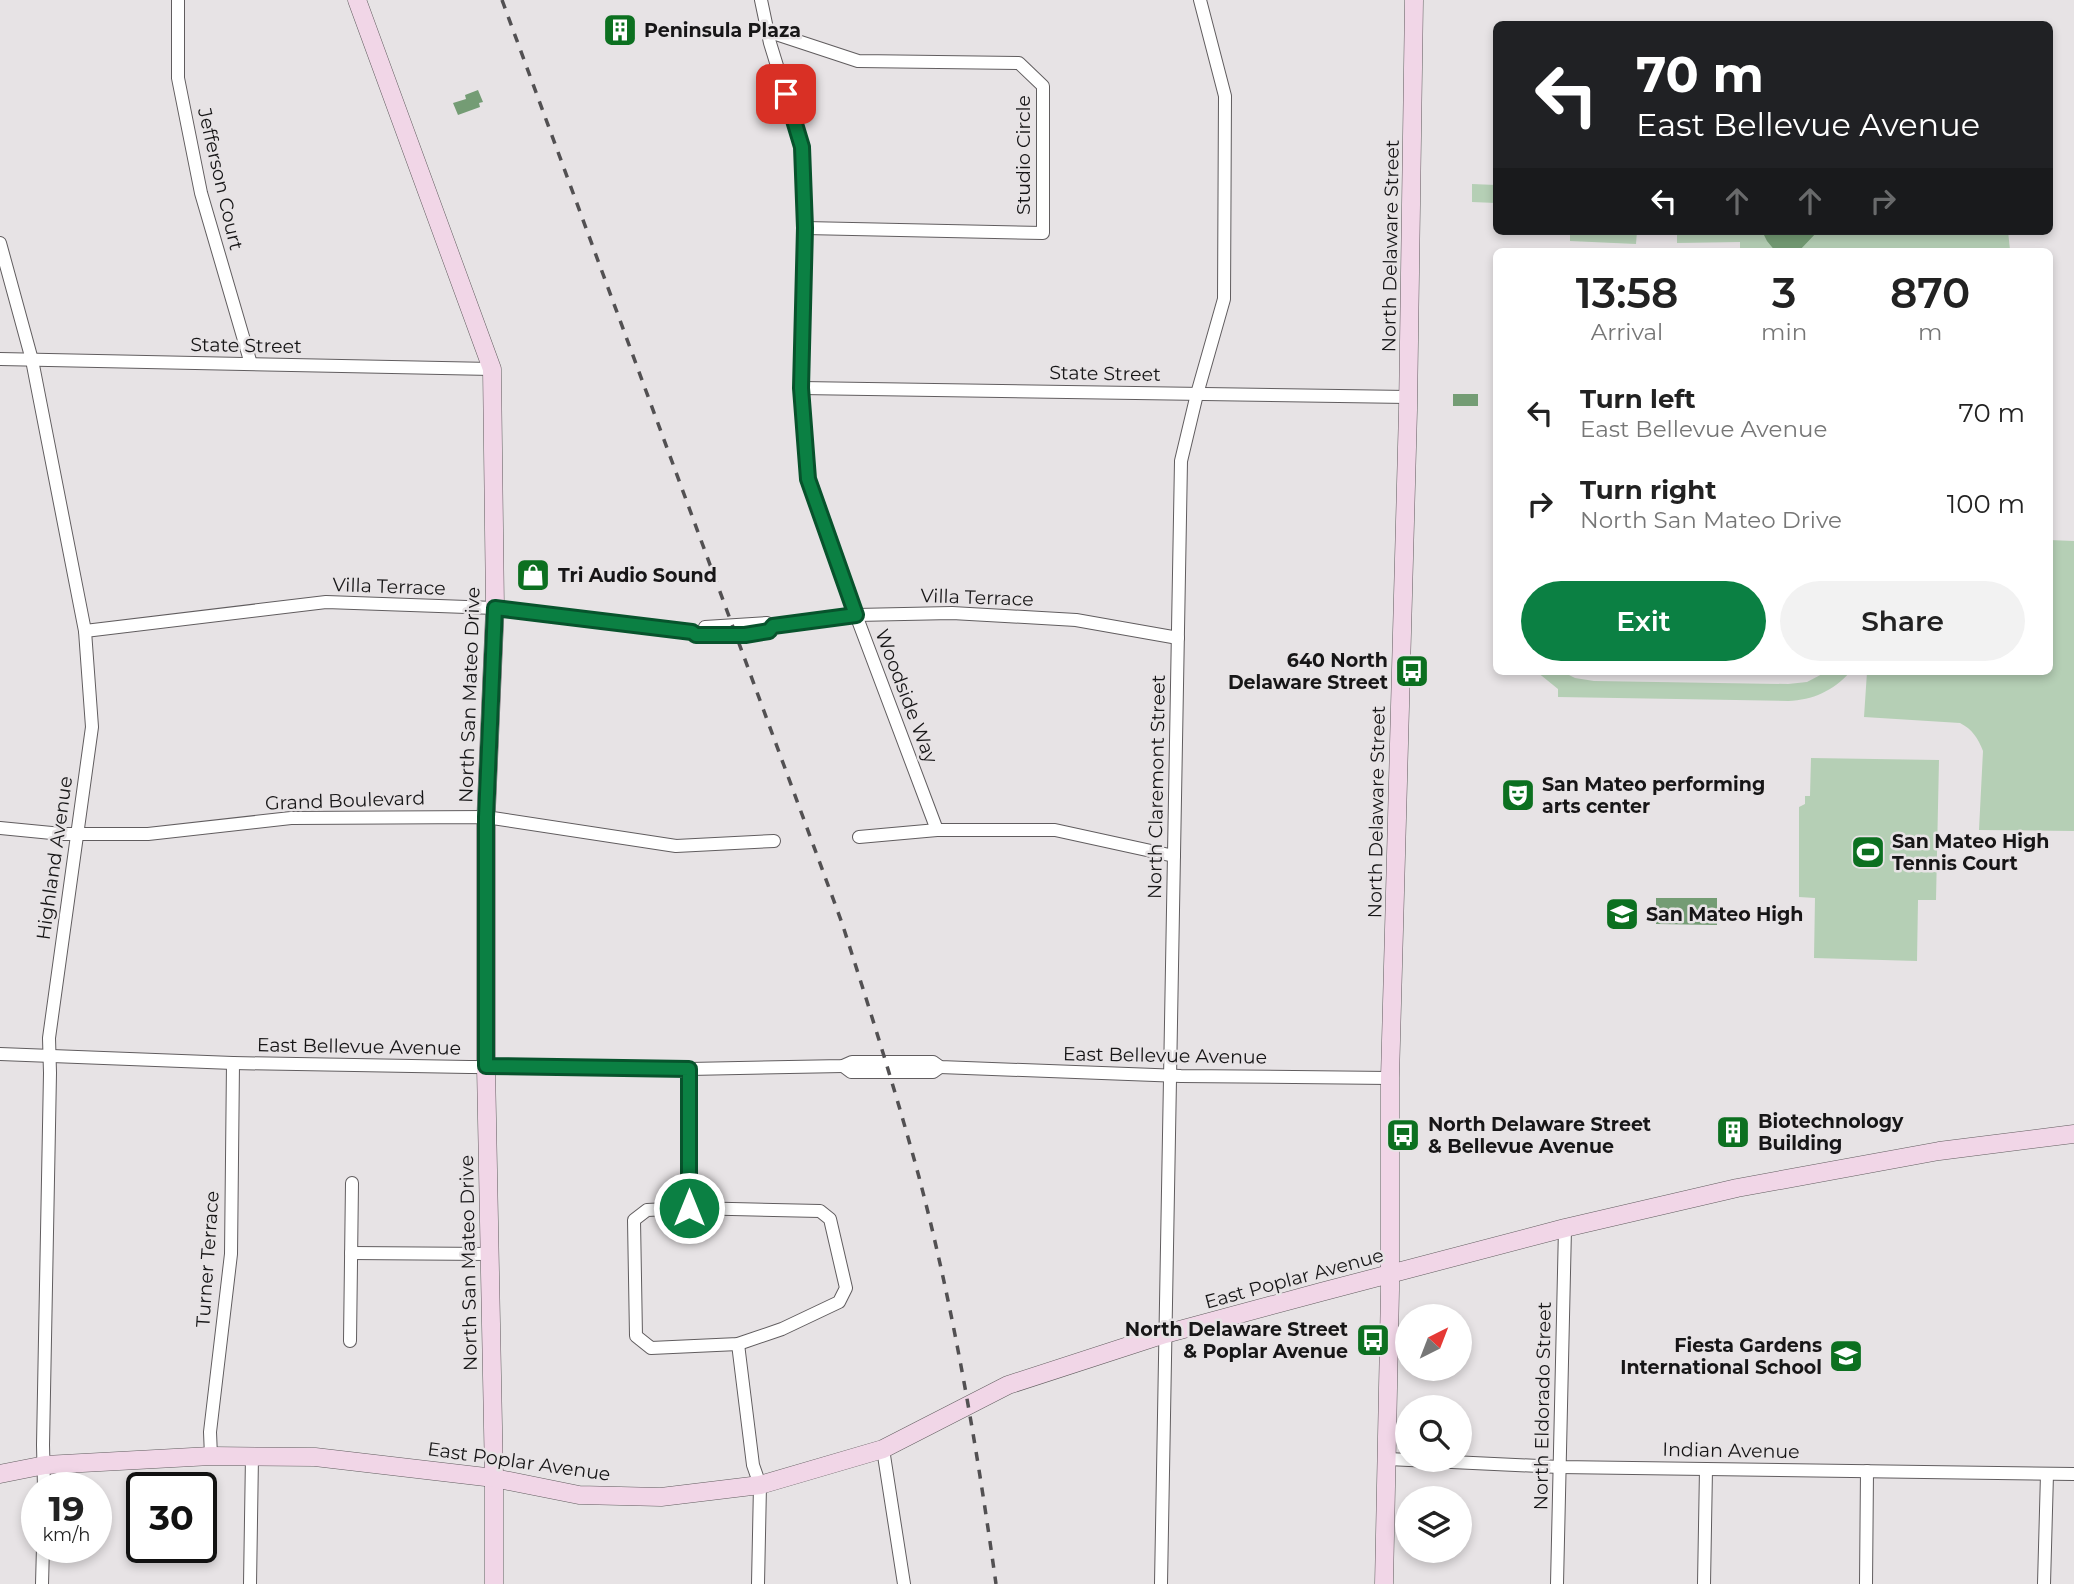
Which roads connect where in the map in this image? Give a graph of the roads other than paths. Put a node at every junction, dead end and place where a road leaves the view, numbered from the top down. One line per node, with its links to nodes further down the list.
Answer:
1 (178, 0): 11 (street, Jefferson Court)
2 (357, 0): 12 (main road, North San Mateo Drive)
3 (761, 0): 6 (street, Woodside Way)
4 (1200, 0): 14 (street, North Claremont Street)
5 (1414, 0): 15 (main road, North Delaware Street)
6 (768, 31): 7 (street, Woodside Way); 7 (street, Studio Circle)
7 (805, 228): 13 (street, Woodside Way)
8 (0, 243): 10 (street, Highland Avenue)
9 (0, 359): 10 (street, State Street)
10 (32, 360): 11 (street, State Street); 18 (street, Highland Avenue)
11 (251, 364): 12 (street, State Street)
12 (492, 369): 16 (main road, North San Mateo Drive)
13 (801, 388): 14 (street, State Street); 17 (street, Woodside Way)
14 (1197, 394): 15 (street, State Street); 19 (street, North Claremont Street)
15 (1408, 397): 33 (main road, North Delaware Street)
16 (495, 608): 17 (street, Villa Terrace); 18 (street, Villa Terrace); 20 (main road, North San Mateo Drive)
17 (856, 615): 19 (street, Villa Terrace); 22 (street, Woodside Way)
18 (85, 631): 23 (street, Highland Avenue)
19 (1178, 638): 26 (street, North Claremont Street)
20 (486, 817): 23 (street, Grand Boulevard); 25 (street, Grand Boulevard); 30 (main road, North San Mateo Drive)
21 (0, 828): 23 (street, Grand Boulevard)
22 (937, 830): 24 (street); 26 (street)
23 (76, 835): 28 (street, Highland Avenue)
24 (859, 837)
25 (774, 841)
26 (1174, 856): 32 (street, North Claremont Street)
27 (0, 1055): 28 (street, East Bellevue Avenue)
28 (49, 1056): 29 (street, East Bellevue Avenue); 48 (street, Highland Avenue)
29 (233, 1063): 30 (street, East Bellevue Avenue); 45 (street, Turner Terrace)
30 (486, 1066): 31 (street, East Bellevue Avenue); 39 (main road, North San Mateo Drive)
31 (689, 1069): 32 (street, East Bellevue Avenue); 36 (street)
32 (1170, 1075): 33 (street, East Bellevue Avenue); 41 (street, North Claremont Street)
33 (1390, 1078): 40 (main road, North Delaware Street)
34 (2074, 1134): 37 (main road, East Poplar Avenue)
35 (352, 1183): 38 (street)
36 (689, 1208): 43 (street); 43 (street)
37 (1565, 1228): 40 (main road, East Poplar Avenue); 49 (street, North Eldorado Street)
38 (351, 1253): 39 (street); 42 (street)
39 (489, 1254): 56 (main road, North San Mateo Drive)
40 (1390, 1274): 41 (main road, East Poplar Avenue); 47 (main road, North Delaware Street)
41 (1166, 1334): 44 (main road, East Poplar Avenue); 64 (street, North Claremont Street)
42 (349, 1341)
43 (738, 1343): 57 (street)
44 (883, 1449): 57 (main road, East Poplar Avenue); 63 (street)
45 (211, 1456): 46 (main road, East Poplar Avenue); 48 (main road, East Poplar Avenue)
46 (252, 1456): 56 (main road, East Poplar Avenue); 60 (street)
47 (1388, 1460): 49 (street, Indian Avenue); 65 (main road, North Delaware Street)
48 (44, 1465): 52 (street, Highland Avenue); 53 (main road, East Poplar Avenue)
49 (1559, 1467): 50 (street, Indian Avenue); 66 (street, North Eldorado Street)
50 (1706, 1469): 51 (street, Indian Avenue); 67 (street)
51 (1867, 1471): 54 (street, Indian Avenue); 68 (street)
52 (44, 1472)
53 (0, 1474)
54 (2047, 1474): 55 (street, Indian Avenue); 69 (street)
55 (2074, 1474)
56 (494, 1478): 57 (main road, East Poplar Avenue); 61 (main road, North San Mateo Drive)
57 (760, 1485): 62 (street)
58 (43, 1563): 59 (street)
59 (42, 1584)
60 (250, 1584)
61 (494, 1584)
62 (758, 1584)
63 (904, 1584)
64 (1161, 1584)
65 (1384, 1584)
66 (1558, 1584)
67 (1704, 1584)
68 (1866, 1584)
69 (2044, 1584)

